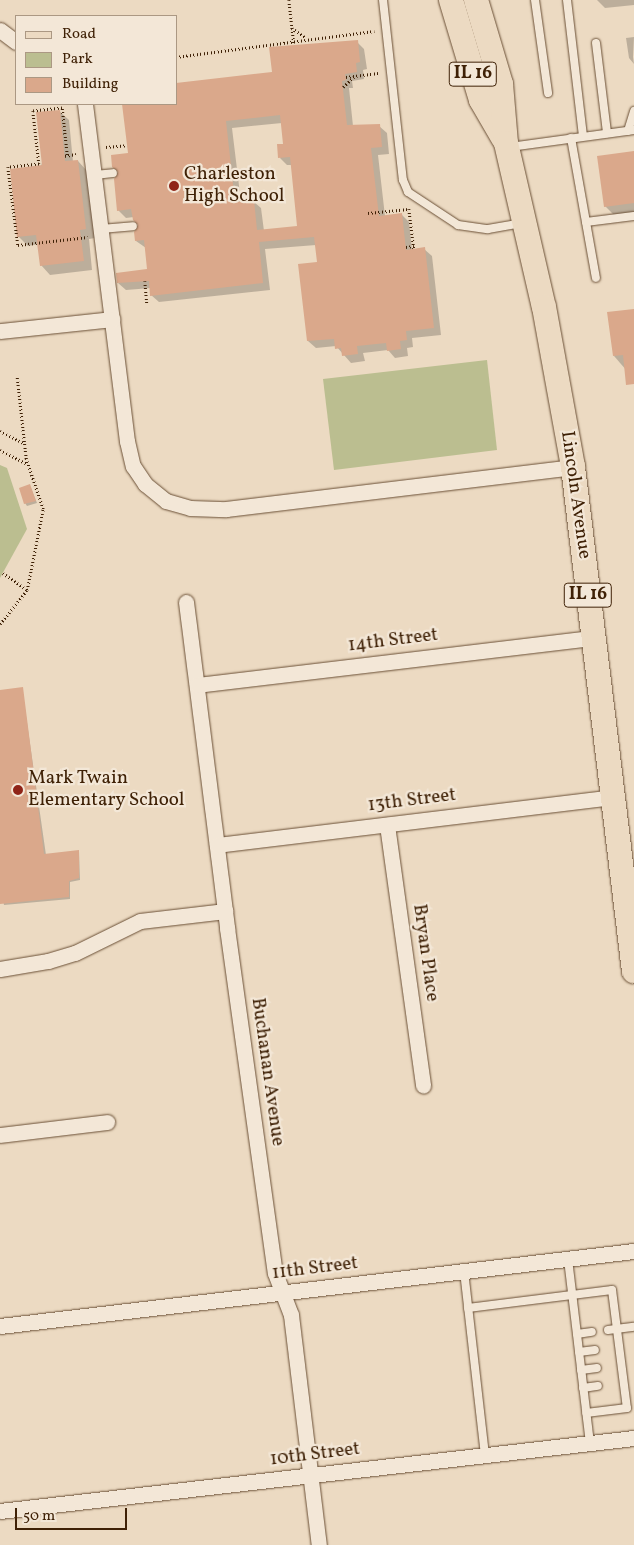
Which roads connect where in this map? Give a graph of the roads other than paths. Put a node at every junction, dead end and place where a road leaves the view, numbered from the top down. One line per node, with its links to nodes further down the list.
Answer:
1 (450, 0): 16 (main road, Lincoln Avenue / IL 16)
2 (476, 0): 16 (main road, Lincoln Avenue / IL 16)
3 (535, 0): 9 (lane)
4 (568, 0): 14 (lane)
5 (383, 1): 20 (lane)
6 (0, 30): 7 (street)
7 (15, 41)
8 (596, 43): 13 (lane)
9 (548, 93)
10 (85, 105): 18 (street)
11 (634, 111): 12 (lane)
12 (631, 130): 13 (lane)
13 (607, 133): 14 (lane)
14 (583, 136): 15 (lane)
15 (571, 138): 16 (lane); 21 (lane)
16 (507, 145): 20 (main road, Lincoln Avenue / IL 16)
17 (113, 173): 18 (lane)
18 (95, 175): 23 (street)
19 (634, 216): 21 (lane)
20 (526, 222): 27 (main road, Lincoln Avenue / IL 16)
21 (586, 222): 24 (lane)
22 (133, 226): 23 (lane)
23 (97, 233): 25 (street)
24 (596, 278)
25 (112, 319): 26 (street); 27 (street)
26 (0, 331)
27 (573, 467): 29 (main road, Lincoln Avenue / IL 16)
28 (186, 602): 30 (street, Buchanan Avenue)
29 (594, 638): 30 (street, 14th Street); 31 (main road, Lincoln Avenue / IL 16)
30 (197, 685): 33 (street, Buchanan Avenue)
31 (613, 798): 32 (street, 13th Street); 35 (main road, Lincoln Avenue / IL 16)
32 (387, 825): 33 (street, 13th Street); 38 (street, Bryan Place)
33 (217, 845): 34 (street, Buchanan Avenue)
34 (225, 911): 36 (street); 44 (street, Buchanan Avenue)
35 (632, 941): 37 (main road, Lincoln Avenue / IL 16)
36 (0, 969)
37 (634, 971)
38 (423, 1086)
39 (107, 1122): 40 (street)
40 (0, 1135)
41 (634, 1251): 42 (street, 11th Street)
42 (568, 1259): 43 (street, 11th Street); 45 (lane)
43 (464, 1271): 44 (street, 11th Street); 46 (lane)
44 (281, 1293): 47 (street, 11th Street); 65 (street, Buchanan Avenue)
45 (572, 1295): 46 (lane); 49 (lane); 52 (lane)
46 (468, 1308): 64 (lane)
47 (0, 1326)
48 (634, 1327): 49 (lane)
49 (617, 1329): 50 (lane); 53 (lane)
50 (608, 1330)
51 (592, 1332): 52 (lane)
52 (577, 1334): 56 (lane)
53 (619, 1347): 54 (lane); 61 (lane)
54 (609, 1348)
55 (595, 1350): 56 (lane)
56 (579, 1352): 58 (lane)
57 (597, 1368): 58 (lane)
58 (581, 1370): 60 (lane)
59 (598, 1386): 60 (lane)
60 (583, 1388): 61 (lane)
61 (586, 1413): 63 (lane)
62 (634, 1438): 63 (street, 10th Street)
63 (590, 1443): 64 (street, 10th Street)
64 (485, 1455): 65 (street, 10th Street)
65 (311, 1476): 66 (street, 10th Street); 67 (street, Buchanan Avenue)
66 (0, 1511)
67 (319, 1545)

